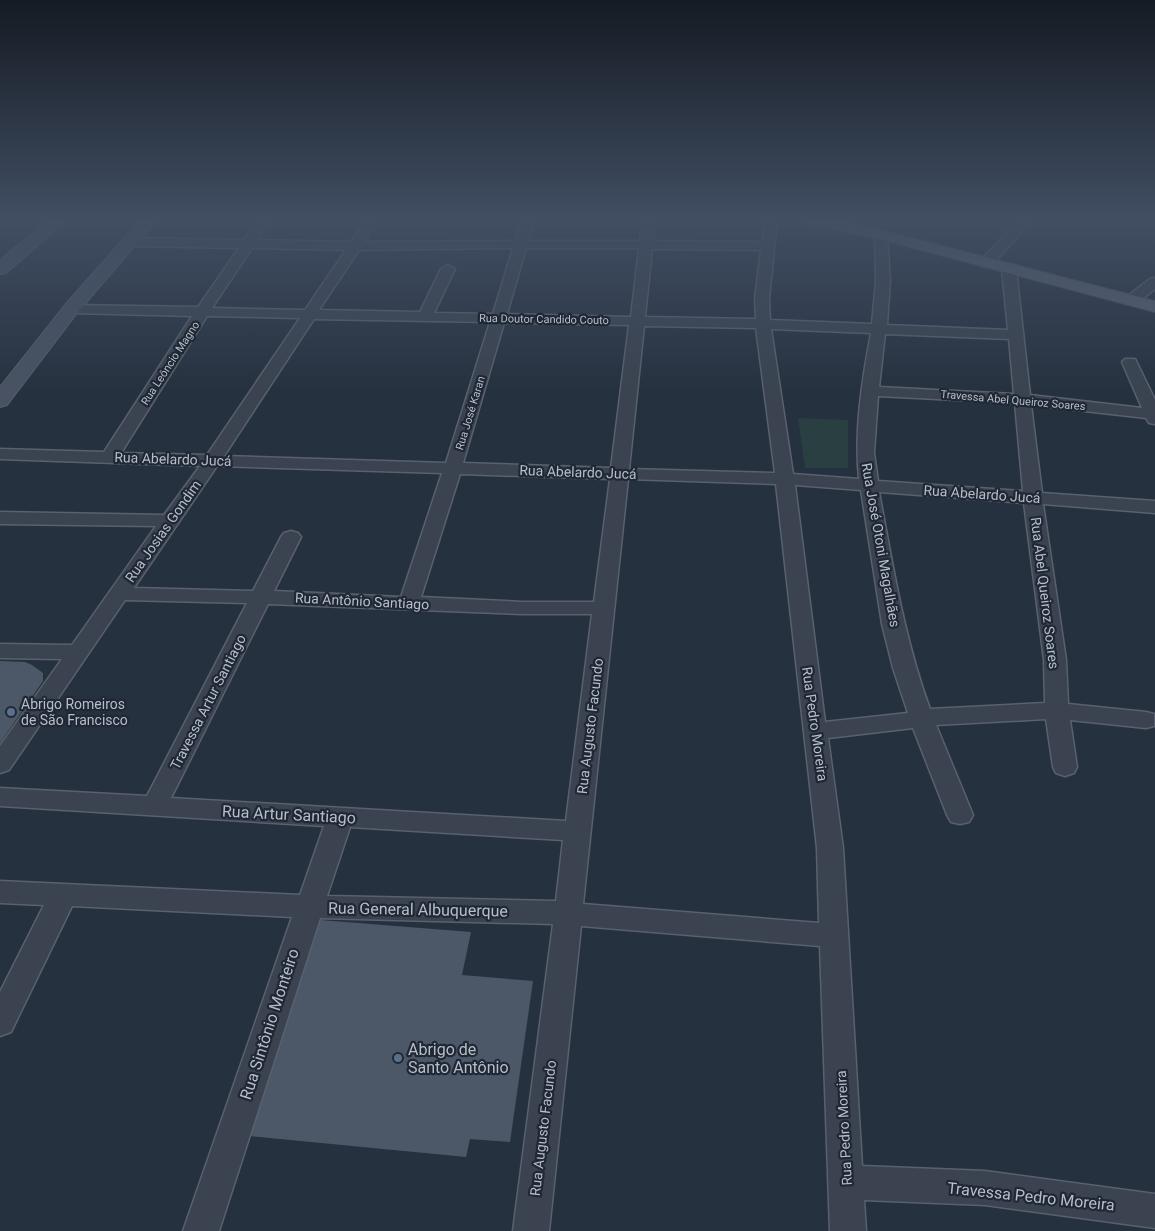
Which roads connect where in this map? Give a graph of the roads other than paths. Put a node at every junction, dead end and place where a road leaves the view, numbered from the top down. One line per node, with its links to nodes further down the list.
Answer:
1 (98, 277): 14 (street)
2 (226, 277): 15 (street, Rua Leôncio Magno)
3 (334, 277): 16 (street, Rua Josias Gondim)
4 (444, 277): 17 (street)
5 (510, 277): 18 (street, Rua José Karan)
6 (643, 277): 19 (street, Rua Augusto Facundo)
7 (764, 277): 20 (street, Rua Pedro Moreira)
8 (883, 277): 21 (street, Rua José Otoni Magalhães)
9 (1010, 277): 22 (street, Rua Abel Queiroz Soares)
10 (1041, 277): 12 (main road)
11 (1155, 282): 12 (street)
12 (1130, 301): 13 (main road)
13 (1155, 307)
14 (71, 309): 15 (street, Rua Doutor Candido Couto); 28 (street)
15 (203, 312): 16 (street, Rua Doutor Candido Couto); 31 (street, Rua Leôncio Magno)
16 (308, 314): 17 (street, Rua Doutor Candido Couto); 32 (street, Rua Josias Gondim)
17 (425, 317): 18 (street, Rua Doutor Candido Couto)
18 (498, 319): 19 (street, Rua Doutor Candido Couto); 33 (street, Rua José Karan)
19 (638, 321): 20 (street, Rua Doutor Candido Couto); 34 (street, Rua Augusto Facundo)
20 (763, 324): 21 (street, Rua Doutor Candido Couto); 35 (street, Rua Pedro Moreira)
21 (879, 328): 22 (street, Rua Doutor Candido Couto); 26 (street, Rua José Otoni Magalhães)
22 (1016, 335): 27 (street, Rua Abel Queiroz Soares)
23 (1130, 362): 24 (street)
24 (1137, 378): 25 (street); 29 (street)
25 (1155, 380)
26 (871, 391): 27 (street, Travessa Abel Queiroz Soares); 36 (street, Rua José Otoni Magalhães)
27 (1024, 399): 29 (street, Travessa Abel Queiroz Soares); 37 (street, Rua Abel Queiroz Soares)
28 (0, 401)
29 (1154, 416)
30 (0, 454): 31 (street, Rua Abelardo Jucá)
31 (110, 457): 32 (street, Rua Abelardo Jucá)
32 (212, 461): 33 (street, Rua Abelardo Jucá); 40 (street, Rua Josias Gondim)
33 (454, 468): 34 (street, Rua Abelardo Jucá); 44 (street, Rua José Karan)
34 (619, 473): 35 (street, Rua Abelardo Jucá); 45 (street, Rua Augusto Facundo)
35 (785, 479): 36 (street, Rua Abelardo Jucá); 51 (street, Rua Pedro Moreira)
36 (869, 484): 37 (street, Rua Abelardo Jucá); 49 (street, Rua José Otoni Magalhães)
37 (1034, 497): 38 (street, Rua Abelardo Jucá); 48 (street, Rua Abel Queiroz Soares)
38 (1155, 507)
39 (0, 518): 40 (street)
40 (171, 521): 42 (street, Rua Josias Gondim)
41 (291, 537): 43 (street, Travessa Artur Santiago)
42 (119, 594): 43 (street, Rua Antônio Santiago); 47 (street, Rua Josias Gondim)
43 (261, 597): 44 (street, Rua Antônio Santiago); 55 (street, Travessa Artur Santiago)
44 (409, 604): 45 (street, Rua Antônio Santiago)
45 (604, 608): 58 (street, Rua Augusto Facundo)
46 (0, 651): 47 (street)
47 (78, 652): 52 (street, Rua Josias Gondim)
48 (1057, 711): 49 (street); 50 (street); 53 (street, Rua Abel Queiroz Soares)
49 (922, 718): 51 (street); 56 (street, Rua José Otoni Magalhães)
50 (1146, 720)
51 (815, 731): 63 (street, Rua Pedro Moreira)
52 (0, 764)
53 (1065, 767)
54 (0, 797): 55 (street, Rua Artur Santiago)
55 (154, 808): 57 (street, Rua Artur Santiago)
56 (960, 815)
57 (340, 817): 58 (street, Rua Artur Santiago); 61 (street, Rua Sintônio Monteiro)
58 (578, 831): 62 (street, Rua Augusto Facundo)
59 (0, 892): 60 (street, Rua General Albuquerque)
60 (63, 896): 61 (street, Rua General Albuquerque); 64 (street)
61 (308, 907): 62 (street, Rua General Albuquerque); 67 (street, Rua Sintônio Monteiro)
62 (568, 914): 63 (street, Rua General Albuquerque); 68 (street, Rua Augusto Facundo)
63 (835, 936): 65 (street, Rua Pedro Moreira)
64 (0, 1023)
65 (847, 1182): 66 (street, Travessa Pedro Moreira); 69 (street, Rua Pedro Moreira)
66 (1155, 1211)
67 (200, 1231)
68 (531, 1231)
69 (848, 1231)

